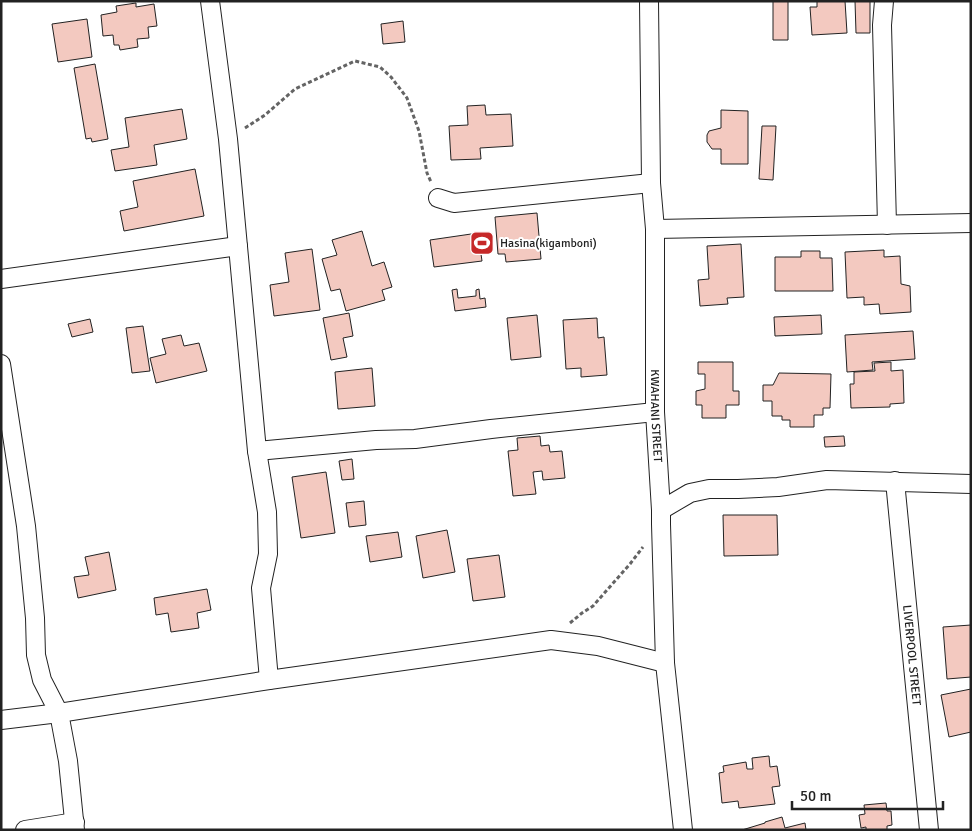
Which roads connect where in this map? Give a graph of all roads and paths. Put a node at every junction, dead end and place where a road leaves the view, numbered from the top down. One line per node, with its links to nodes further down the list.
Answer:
1 (210, 1): 4 (street)
2 (649, 1): 5 (street, KWAHANI STREET)
3 (884, 1): 8 (street)
4 (228, 139): 6 (path); 10 (street)
5 (651, 184): 6 (street); 9 (street, KWAHANI STREET)
6 (438, 198)
7 (971, 223): 8 (street)
8 (887, 226): 9 (street)
9 (655, 229): 13 (street, KWAHANI STREET)
10 (238, 246): 11 (street); 14 (street)
11 (1, 279)
12 (1, 364): 21 (street)
13 (655, 412): 14 (street); 17 (street, KWAHANI STREET)
14 (258, 451): 20 (street)
15 (895, 482): 16 (street); 17 (street); 26 (street, LIVERPOOL STREET)
16 (971, 484)
17 (661, 517): 18 (path); 19 (street, KWAHANI STREET)
18 (551, 640): 19 (street); 20 (street)
19 (665, 664): 25 (street, KWAHANI STREET)
20 (269, 680): 21 (street)
21 (60, 714): 22 (street); 23 (street)
22 (1, 720)
23 (75, 826): 24 (street)
24 (25, 830)
25 (684, 830)
26 (929, 830)

